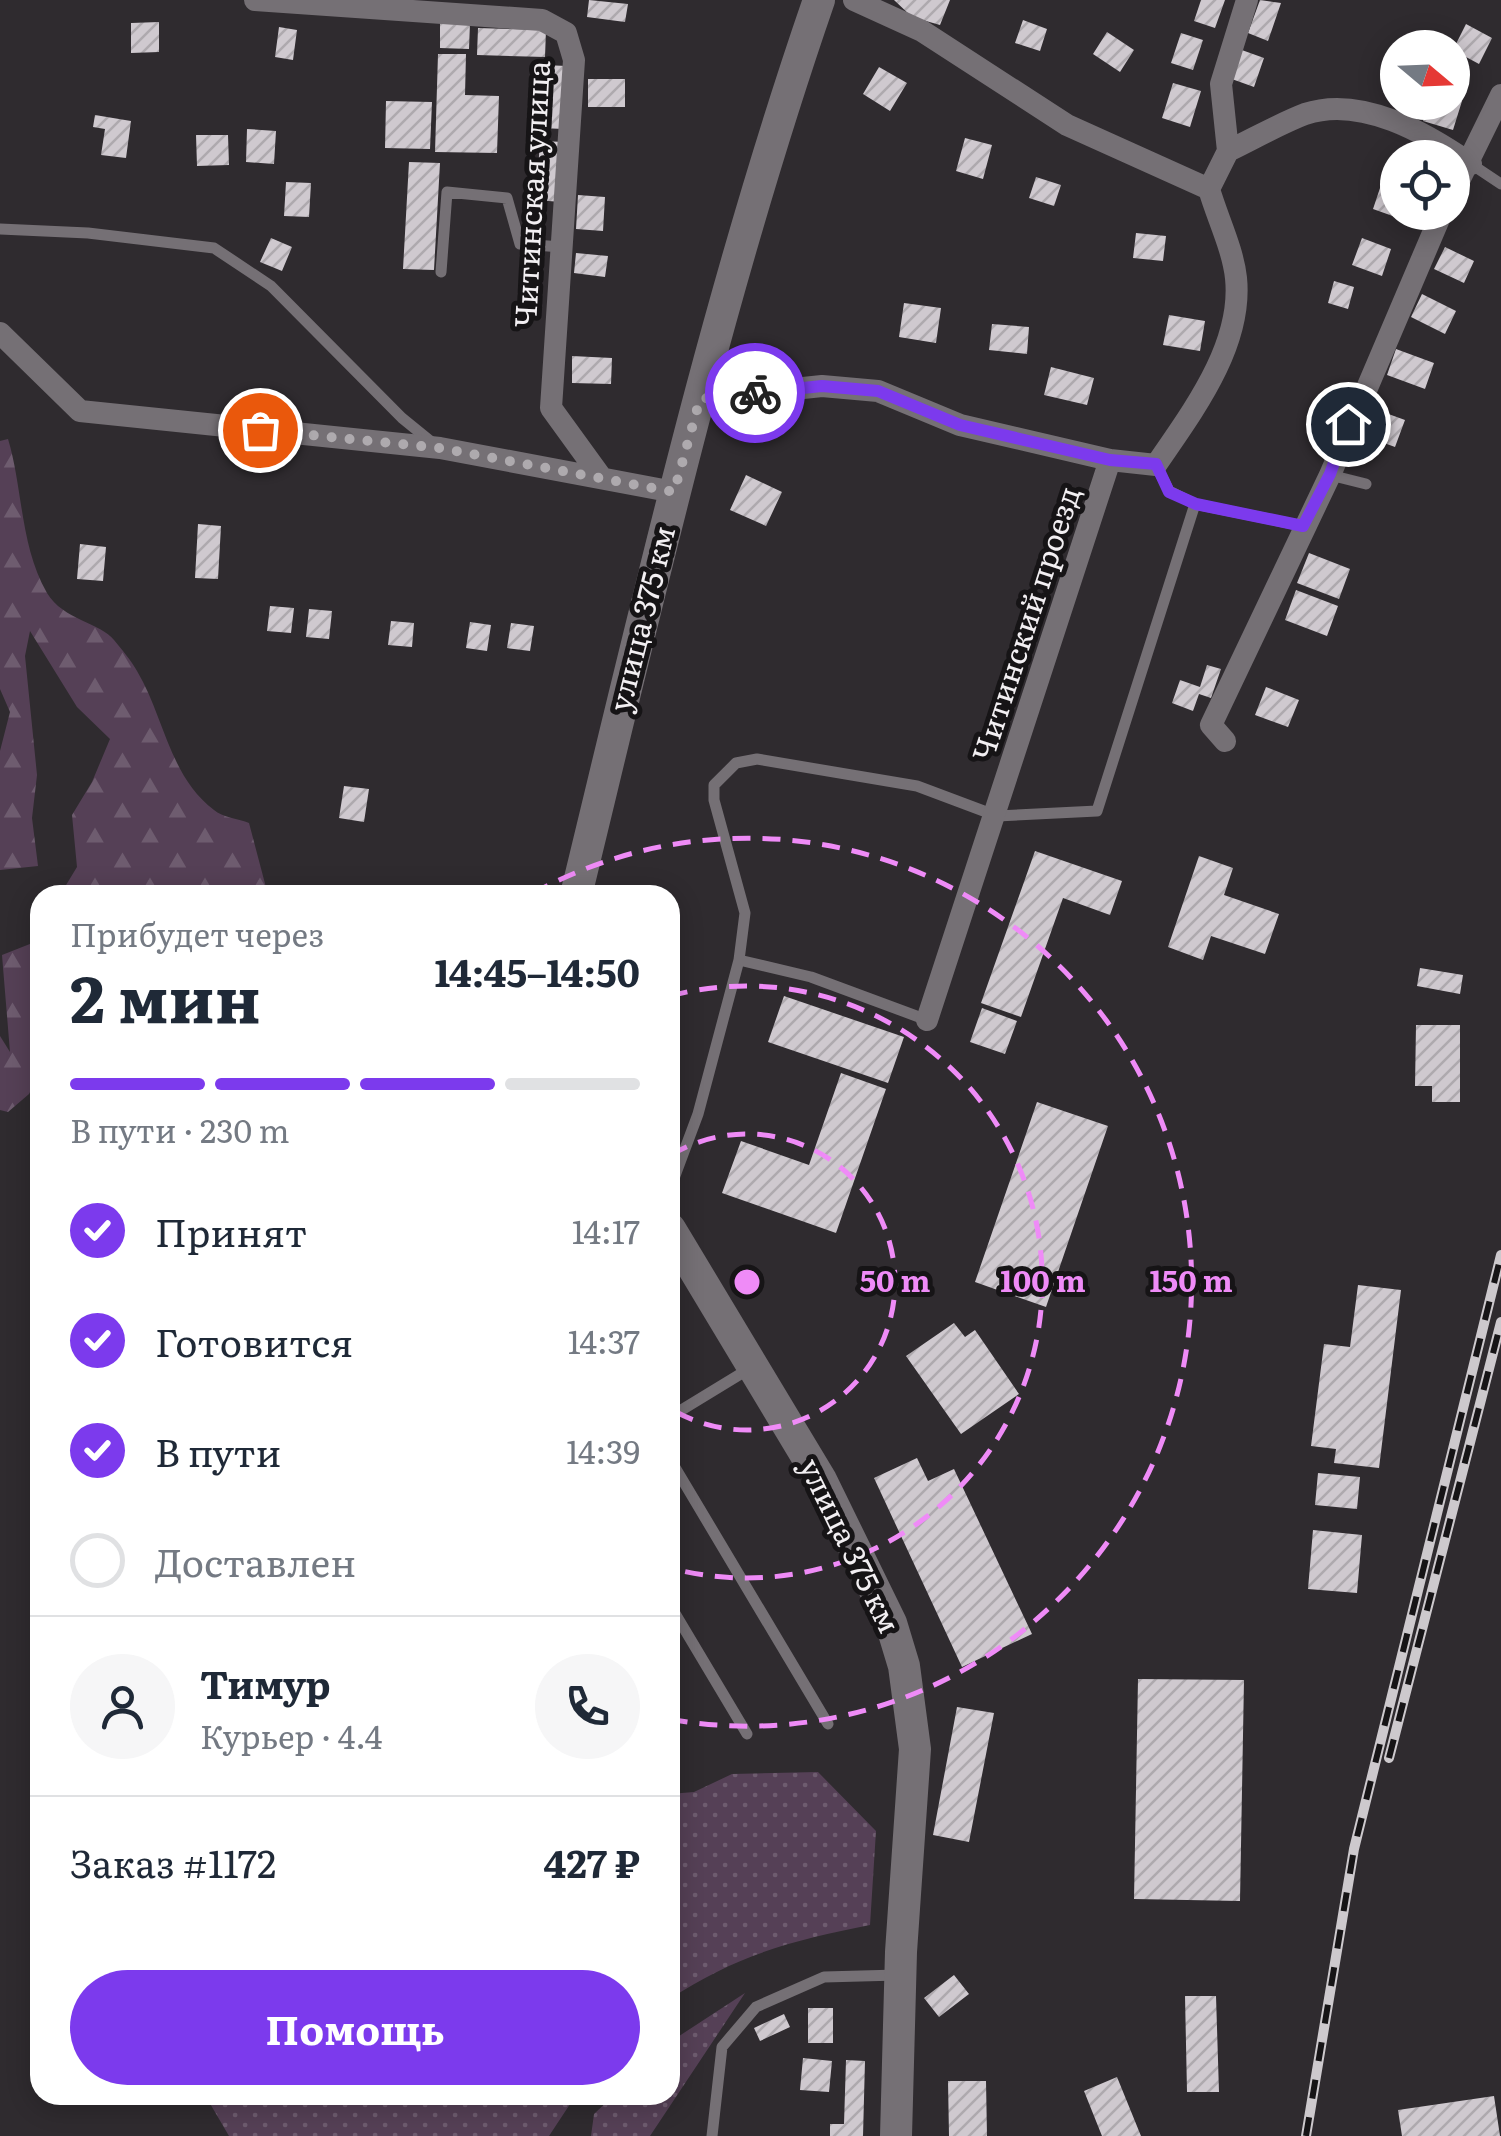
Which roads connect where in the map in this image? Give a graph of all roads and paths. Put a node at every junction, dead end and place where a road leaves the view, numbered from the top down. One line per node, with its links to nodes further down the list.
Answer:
1 (255, 0): 13 (street, Читинская улица)
2 (820, 0): 16 (main road, улица 375 км)
3 (854, 0): 10 (street)
4 (1247, 0): 7 (street)
5 (1501, 96): 8 (street)
6 (1436, 140): 7 (street)
7 (1228, 152): 10 (street)
8 (1470, 164): 9 (lane)
9 (1501, 184)
10 (1209, 189): 19 (street)
11 (0, 229): 17 (lane)
12 (1434, 230): 20 (street)
13 (562, 247): 14 (lane); 21 (street, Читинская улица)
14 (441, 272)
15 (0, 333): 17 (street)
16 (700, 399): 18 (street); 23 (main road, улица 375 км)
17 (440, 448): 21 (street)
18 (1110, 460): 19 (street, Читинский проезд); 27 (street, Читинский проезд)
19 (1156, 464): 24 (lane)
20 (1330, 474): 22 (lane); 25 (street)
21 (601, 478): 23 (street)
22 (1366, 484)
23 (674, 492): 28 (main road, улица 375 км)
24 (1196, 504): 25 (lane); 27 (lane)
25 (1303, 526): 26 (street)
26 (1226, 741)
27 (997, 816): 29 (lane); 30 (street, Читинский проезд)
28 (578, 885)
29 (738, 960): 30 (lane); 31 (lane)
30 (927, 1020)
31 (680, 1162)
32 (680, 1247): 33 (main road, улица 375 км)
33 (752, 1367): 34 (lane); 39 (main road, улица 375 км)
34 (680, 1411)
35 (680, 1476): 37 (lane)
36 (680, 1621): 38 (lane)
37 (828, 1724)
38 (746, 1734)
39 (900, 1975): 40 (lane); 41 (main road, улица 375 км)
40 (712, 2136)
41 (896, 2136)

